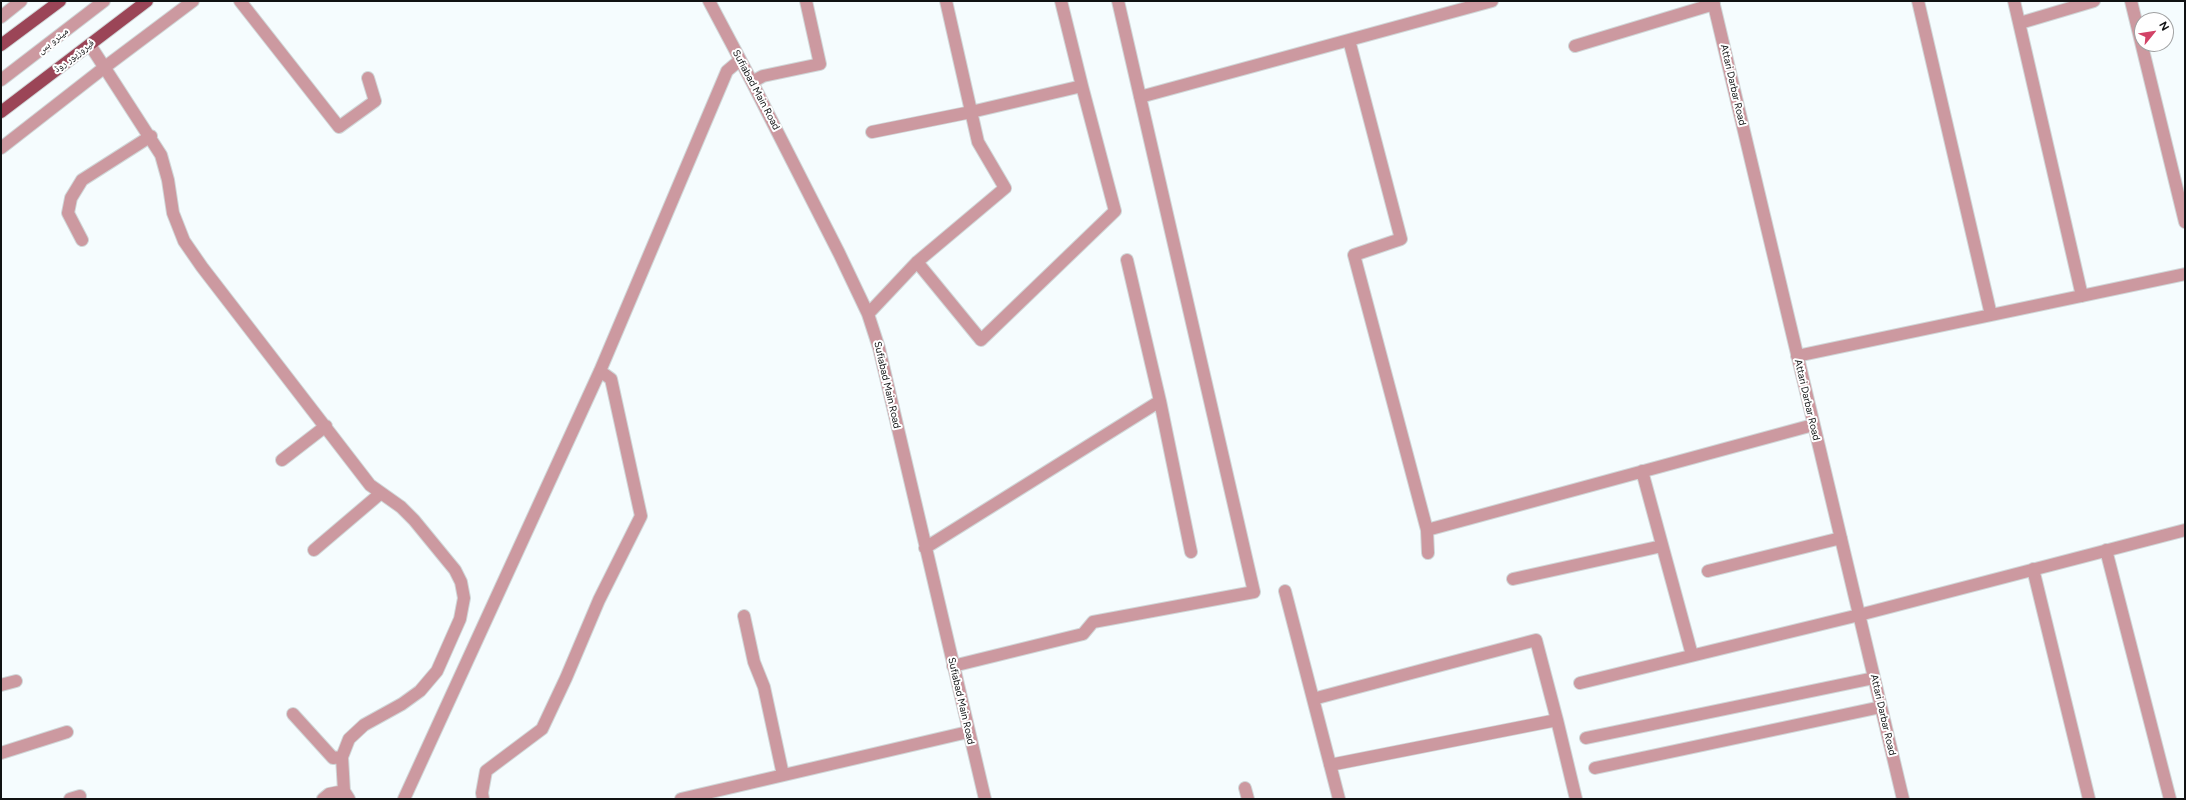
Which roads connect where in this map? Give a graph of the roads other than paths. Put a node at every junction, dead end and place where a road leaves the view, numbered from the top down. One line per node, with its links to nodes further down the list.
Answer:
1 (21, 1): 18 (street)
2 (60, 1): 21 (main road)
3 (104, 1): 27 (street, میٹرو بس)
4 (147, 1): 22 (main road, فیروزپور روڈ)
5 (193, 1): 25 (street)
6 (240, 1): 26 (street)
7 (709, 1): 24 (street, Sufiabad Main Road)
8 (806, 1): 28 (street)
9 (946, 1): 32 (street)
10 (1061, 1): 29 (street)
11 (1118, 1): 30 (street)
12 (1492, 1): 20 (street)
13 (1918, 1): 43 (street)
14 (2014, 1): 19 (street)
15 (2094, 1): 19 (street)
16 (2131, 1): 36 (street)
17 (1713, 3): 23 (street); 44 (street, Attari Darbar Road)
18 (1, 17)
19 (2020, 23): 41 (street)
20 (1349, 40): 30 (street); 52 (street)
21 (1, 45)
22 (90, 45): 25 (street); 31 (main road, فیروزپور روڈ)
23 (1575, 46)
24 (740, 60): 28 (street, Sufiabad Main Road); 45 (street)
25 (105, 66): 34 (street); 35 (street)
26 (368, 78)
27 (1, 80)
28 (752, 82): 42 (street, Sufiabad Main Road)
29 (1082, 86): 32 (street); 39 (street)
30 (1140, 97): 68 (street)
31 (1, 112)
32 (971, 112): 33 (street); 39 (street)
33 (872, 132)
34 (151, 136): 37 (street); 48 (street)
35 (1, 148)
36 (2185, 222)
37 (82, 240)
38 (1127, 260): 46 (street)
39 (917, 262): 42 (street)
40 (2185, 274): 41 (street)
41 (2082, 296): 43 (street)
42 (868, 314): 56 (street, Sufiabad Main Road)
43 (1991, 315): 44 (street)
44 (1797, 356): 47 (street, Attari Darbar Road)
45 (600, 371): 87 (street); 88 (street)
46 (1160, 400): 56 (street); 59 (street)
47 (1813, 425): 50 (street); 54 (street, Attari Darbar Road)
48 (326, 426): 49 (street); 51 (street)
49 (282, 460)
50 (1642, 471): 52 (street); 55 (street)
51 (381, 493): 57 (street); 81 (street)
52 (1427, 530): 60 (street)
53 (2185, 530): 58 (street)
54 (1841, 538): 62 (street); 65 (street, Attari Darbar Road)
55 (1662, 546): 63 (street); 67 (street)
56 (925, 548): 68 (street, Sufiabad Main Road)
57 (314, 550)
58 (2106, 550): 61 (street); 95 (street)
59 (1191, 552)
60 (1428, 553)
61 (2034, 569): 65 (street); 94 (street)
62 (1708, 571)
63 (1513, 579)
64 (1284, 591): 73 (street)
65 (1859, 615): 67 (street); 69 (street, Attari Darbar Road)
66 (744, 616): 84 (street)
67 (1692, 655): 71 (street)
68 (953, 666): 78 (street, Sufiabad Main Road)
69 (1874, 678): 74 (street, Attari Darbar Road); 79 (street)
70 (16, 681): 72 (street)
71 (1580, 683)
72 (1, 685)
73 (1313, 699): 76 (street); 82 (street)
74 (1881, 707): 83 (street); 93 (street, Attari Darbar Road)
75 (293, 714): 81 (street)
76 (1557, 720): 82 (street); 92 (street)
77 (67, 732): 80 (street)
78 (968, 732): 84 (street); 90 (street, Sufiabad Main Road)
79 (1586, 738)
80 (1, 753)
81 (342, 758): 85 (street)
82 (1330, 765): 91 (street)
83 (1595, 768)
84 (783, 775): 89 (street)
85 (347, 795): 86 (street)
86 (323, 799)
87 (404, 799)
88 (483, 799)
89 (681, 799)
90 (985, 799)
91 (1339, 799)
92 (1576, 799)
93 (1903, 799)
94 (2089, 799)
95 (2170, 799)

